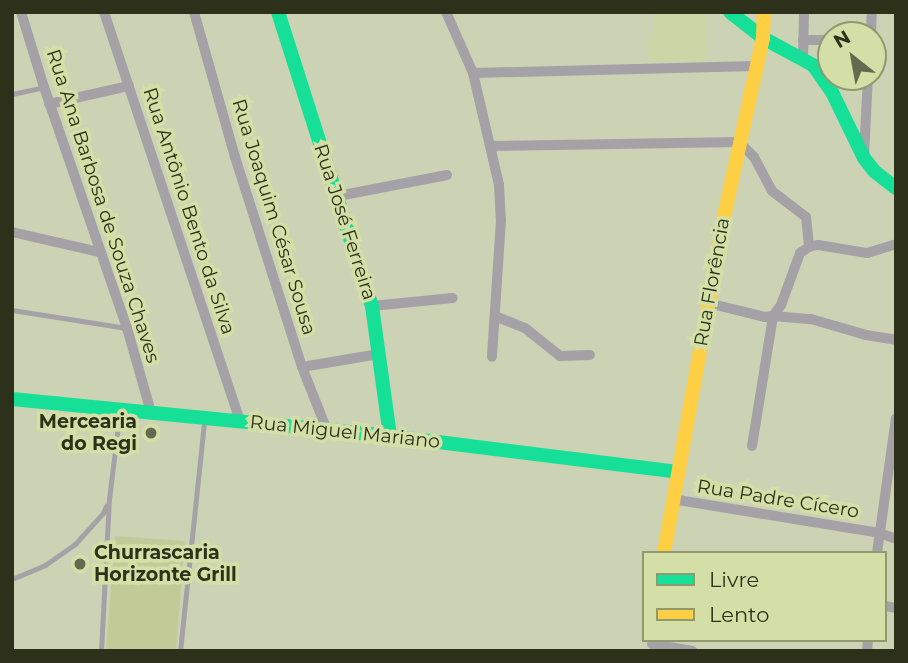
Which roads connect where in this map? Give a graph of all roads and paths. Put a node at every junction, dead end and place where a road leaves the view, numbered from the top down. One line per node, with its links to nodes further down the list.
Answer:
1 (21, 12): 16 (street, Rua Ana Barbosa de Souza Chaves)
2 (104, 12): 15 (street, Rua Antônio Bento da Silva)
3 (194, 12): 41 (street, Rua Joaquim César Sousa)
4 (278, 12): 25 (street, Rua José Ferreira)
5 (446, 12): 14 (street)
6 (730, 12): 9 (street)
7 (764, 12): 9 (street, Rua Florência)
8 (804, 12): 10 (street)
9 (763, 38): 12 (street); 13 (street, Rua Florência)
10 (803, 40): 11 (street); 12 (street)
11 (817, 40)
12 (803, 57): 22 (street)
13 (755, 66): 14 (street); 20 (street, Rua Florência)
14 (473, 73): 21 (street)
15 (129, 86): 19 (street); 47 (street, Rua Antônio Bento da Silva)
16 (44, 87): 18 (lane); 19 (street, Rua Ana Barbosa de Souza Chaves)
17 (867, 91): 22 (street)
18 (12, 94)
19 (50, 104): 29 (street, Rua Ana Barbosa de Souza Chaves)
20 (739, 142): 21 (street); 28 (street); 31 (street, Rua Florência)
21 (492, 146): 34 (street)
22 (864, 158): 24 (street)
23 (447, 175): 25 (street)
24 (896, 188)
25 (338, 196): 32 (street, Rua José Ferreira)
26 (12, 232): 29 (street)
27 (896, 244): 28 (street)
28 (809, 247): 35 (street)
29 (99, 252): 36 (street, Rua Ana Barbosa de Souza Chaves)
30 (453, 298): 32 (street)
31 (708, 303): 35 (street); 51 (street, Rua Florência)
32 (372, 306): 38 (street, Rua José Ferreira)
33 (12, 310): 36 (lane)
34 (495, 316): 39 (street); 40 (street)
35 (773, 316): 37 (street); 50 (street)
36 (127, 328): 44 (street, Rua Ana Barbosa de Souza Chaves)
37 (896, 340)
38 (379, 354): 41 (street); 49 (street, Rua José Ferreira)
39 (590, 355)
40 (492, 357)
41 (302, 367): 48 (street, Rua Joaquim César Sousa)
42 (12, 398): 43 (street, Rua Miguel Mariano)
43 (120, 408): 44 (street, Rua Miguel Mariano); 52 (lane)
44 (151, 412): 45 (street, Rua Miguel Mariano)
45 (205, 418): 47 (street, Rua Miguel Mariano); 61 (lane)
46 (896, 418): 54 (street)
47 (240, 421): 48 (street, Rua Miguel Mariano)
48 (327, 430): 49 (street, Rua Miguel Mariano)
49 (390, 436): 51 (street, Rua Miguel Mariano)
50 (752, 446)
51 (678, 472): 53 (street, Rua Florência)
52 (108, 499): 58 (lane); 60 (lane)
53 (672, 499): 54 (street, Rua Padre Cícero); 56 (street, Rua Florência)
54 (879, 533): 55 (street, Rua Padre Cícero); 57 (street)
55 (896, 539)
56 (664, 551)
57 (877, 551)
58 (12, 579)
59 (652, 645): 62 (street)
60 (101, 651)
61 (180, 651)
62 (692, 651)

